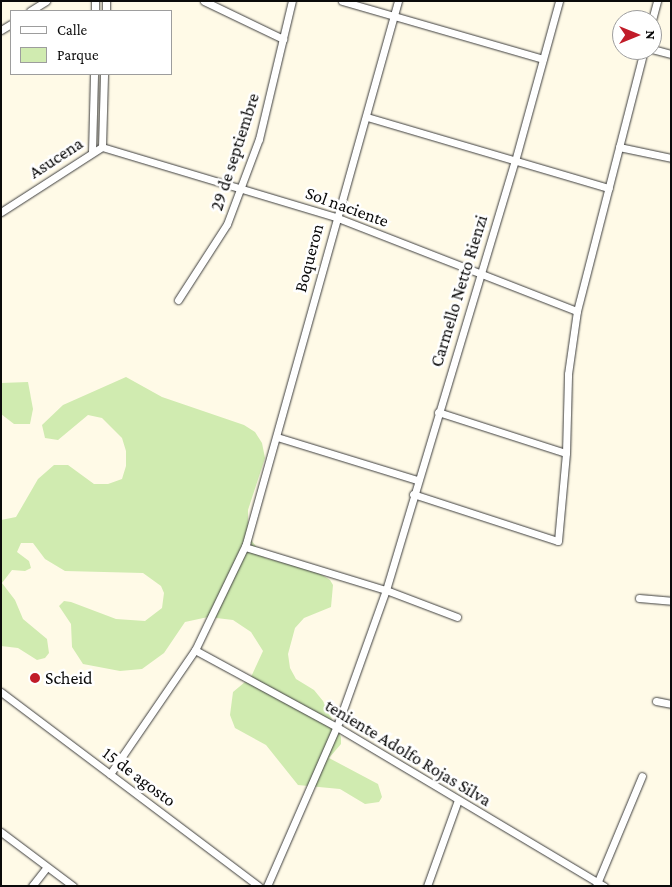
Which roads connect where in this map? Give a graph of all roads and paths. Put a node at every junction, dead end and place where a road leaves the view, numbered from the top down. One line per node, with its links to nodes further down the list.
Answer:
1 (46, 1): 7 (street)
2 (204, 1): 9 (street)
3 (292, 1): 9 (street, 29 de septiembre)
4 (342, 1): 8 (street)
5 (398, 1): 8 (street, Boqueron)
6 (560, 1): 10 (street, Carmello Netto Rienzi)
7 (32, 10)
8 (395, 16): 10 (street); 14 (street, Boqueron)
9 (283, 39): 20 (street, 29 de septiembre)
10 (542, 59): 19 (street, Carmello Netto Rienzi)
11 (641, 60): 16 (street)
12 (94, 75): 17 (street)
13 (104, 75): 15 (street)
14 (367, 117): 19 (street); 23 (street, Boqueron)
15 (102, 147): 17 (street, Asucena); 20 (street, Sol naciente)
16 (619, 147): 18 (street); 21 (street)
17 (92, 152): 22 (street, Asucena)
18 (671, 158)
19 (515, 161): 21 (street); 24 (street, Carmello Netto Rienzi)
20 (241, 188): 23 (street, Sol naciente); 25 (street, 29 de septiembre)
21 (608, 188): 26 (street)
22 (1, 212)
23 (335, 217): 24 (street, Sol naciente); 28 (street, Boqueron)
24 (480, 273): 26 (street, Sol naciente); 27 (street, Carmello Netto Rienzi)
25 (178, 300)
26 (577, 311): 29 (street)
27 (438, 412): 29 (street); 30 (street, Carmello Netto Rienzi)
28 (277, 437): 30 (street); 32 (street, Boqueron)
29 (566, 452): 31 (street)
30 (417, 480): 31 (street, Carmello Netto Rienzi)
31 (413, 494): 33 (street, Carmello Netto Rienzi)
32 (246, 544): 33 (street); 37 (street, Boqueron)
33 (386, 590): 36 (street); 41 (street, Carmello Netto Rienzi)
34 (639, 598): 35 (street)
35 (671, 601)
36 (457, 617)
37 (195, 650): 41 (street, teniente Adolfo Rojas Silva); 42 (street, Boqueron)
38 (1, 692): 42 (street, 15 de agosto)
39 (656, 701): 40 (street)
40 (671, 704)
41 (336, 727): 44 (street, teniente Adolfo Rojas Silva); 51 (street, Carmello Netto Rienzi)
42 (110, 774): 50 (street, 15 de agosto)
43 (642, 776): 47 (street)
44 (458, 800): 47 (street, teniente Adolfo Rojas Silva); 52 (street)
45 (1, 832): 46 (street)
46 (46, 868): 48 (street); 49 (street)
47 (599, 885)
48 (32, 886)
49 (73, 886)
50 (258, 886)
51 (267, 886)
52 (427, 886)

